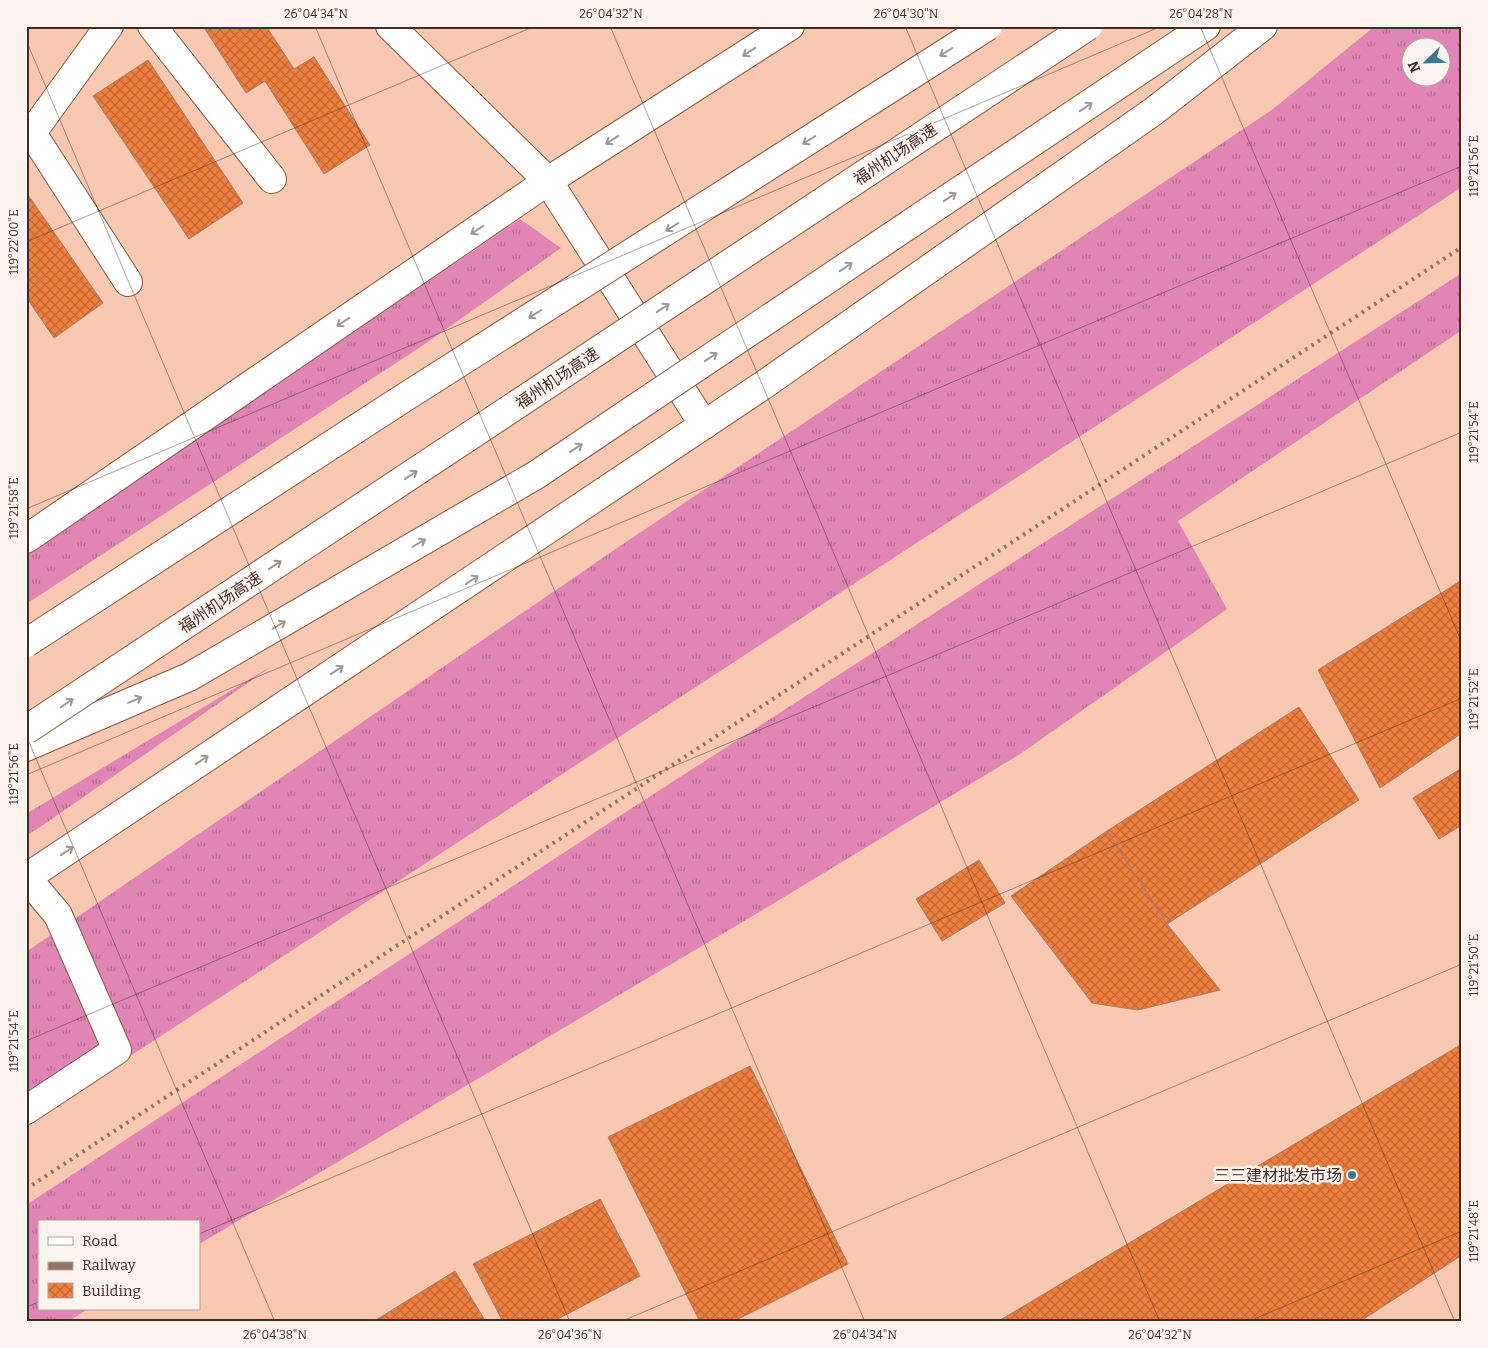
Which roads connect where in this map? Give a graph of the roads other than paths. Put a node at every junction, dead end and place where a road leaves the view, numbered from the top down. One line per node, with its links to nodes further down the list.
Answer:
1 (109, 26): 9 (main road)
2 (152, 26): 10 (main road)
3 (390, 26): 11 (main road)
4 (790, 26): 11 (main road, one-way to 11)
5 (988, 26): 15 (main road, one-way to 15, bridge)
6 (1088, 26): 16 (main road, 福州机场高速, one-way to 6, bridge)
7 (1206, 26): 17 (main road, one-way to 7, bridge)
8 (1264, 26): 13 (main road)
9 (28, 135): 12 (main road)
10 (272, 179)
11 (548, 182): 13 (main road); 14 (main road, one-way to 14)
12 (128, 282)
13 (704, 425): 18 (main road, one-way to 13)
14 (26, 539)
15 (26, 643)
16 (26, 730)
17 (26, 747)
18 (26, 878): 19 (main road)
19 (26, 1110)

